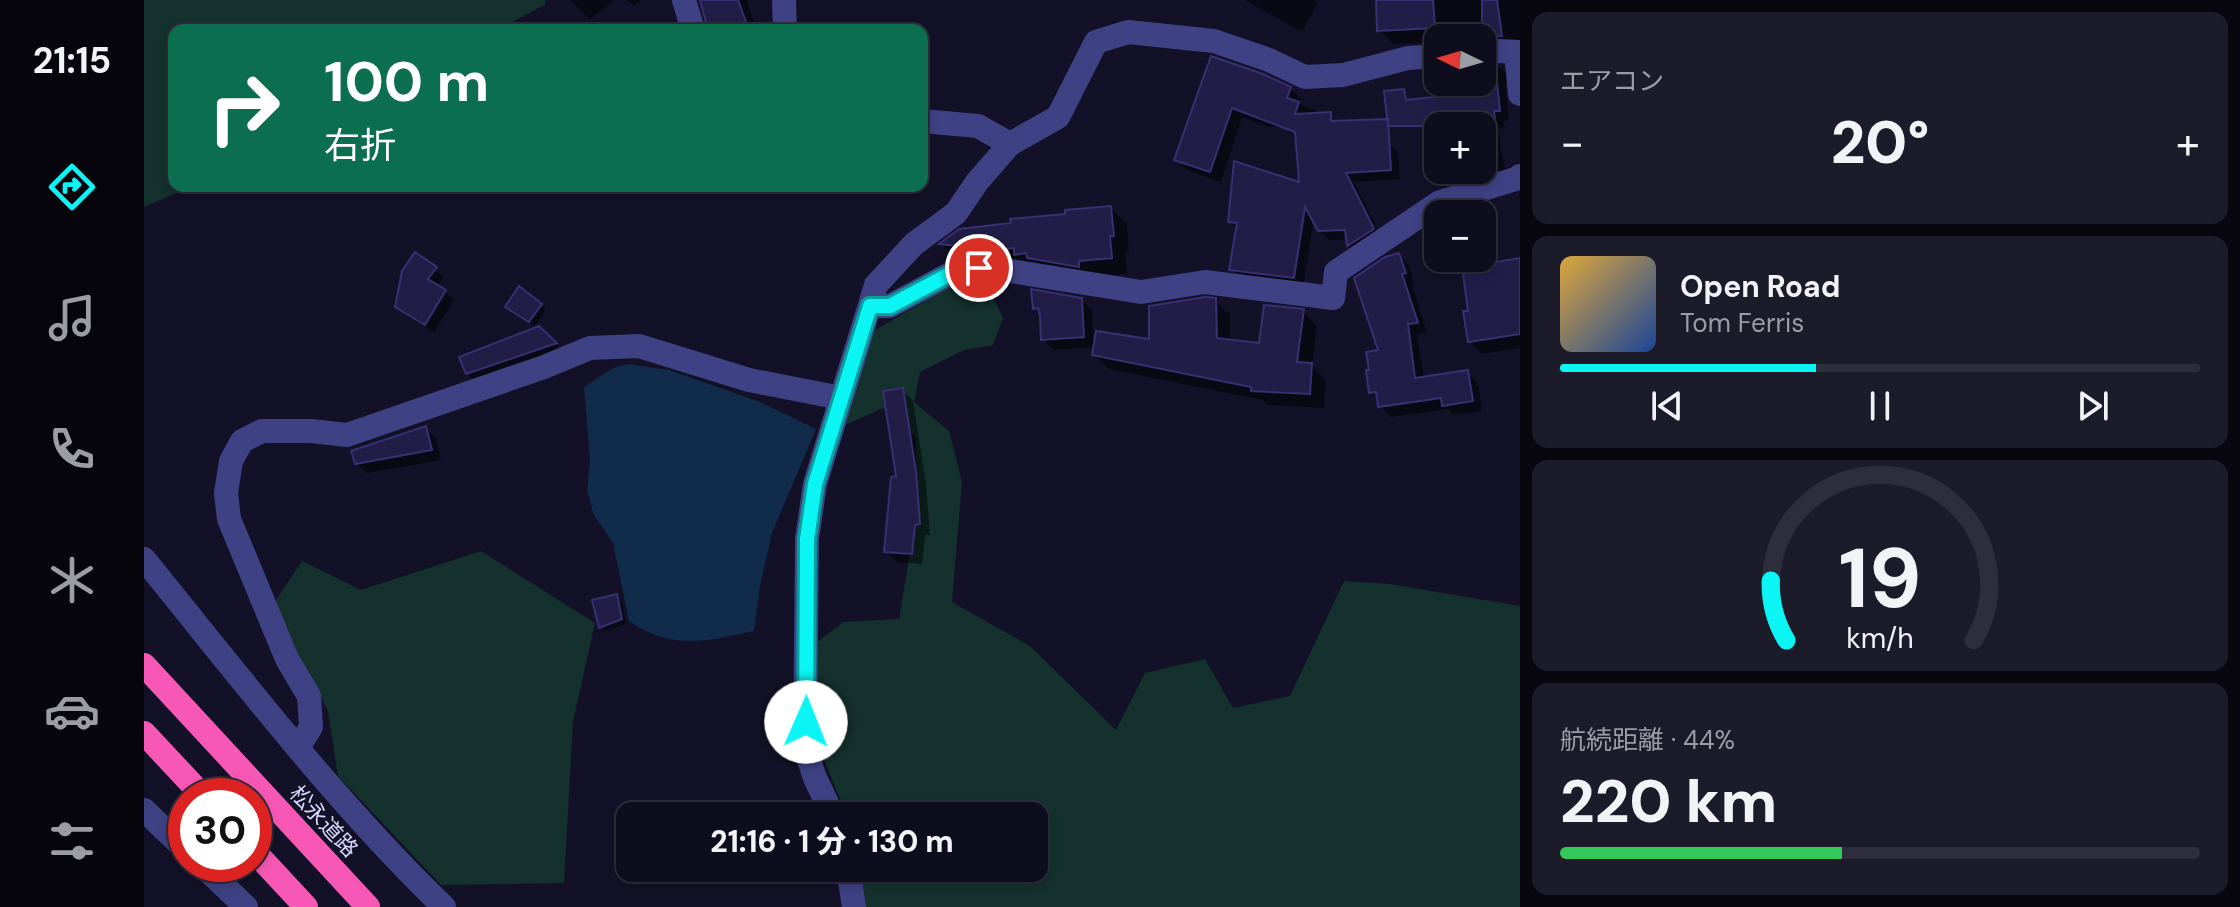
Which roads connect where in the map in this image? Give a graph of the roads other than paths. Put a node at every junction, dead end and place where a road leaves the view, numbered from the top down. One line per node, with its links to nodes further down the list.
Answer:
1 (684, 0): 3 (street)
2 (784, 0): 4 (street)
3 (691, 24)
4 (785, 24)
5 (1496, 52): 6 (street)
6 (1518, 52): 8 (street)
7 (1424, 57): 10 (street)
8 (1520, 94)
9 (928, 122): 10 (street)
10 (1010, 144): 12 (street)
11 (1520, 176): 12 (street)
12 (870, 306): 13 (street)
13 (841, 398): 17 (street); 21 (street)
14 (144, 559): 17 (street)
15 (144, 665): 29 (highway, 松永道路)
16 (144, 733): 19 (highway)
17 (298, 748): 30 (street)
18 (144, 757): 20 (highway)
19 (186, 778)
20 (168, 779)
21 (826, 802)
22 (144, 810): 23 (street)
23 (168, 833)
24 (272, 871): 28 (highway)
25 (220, 882): 27 (street)
26 (850, 882): 31 (street)
27 (246, 907)
28 (306, 907)
29 (368, 907)
30 (444, 907)
31 (854, 907)

